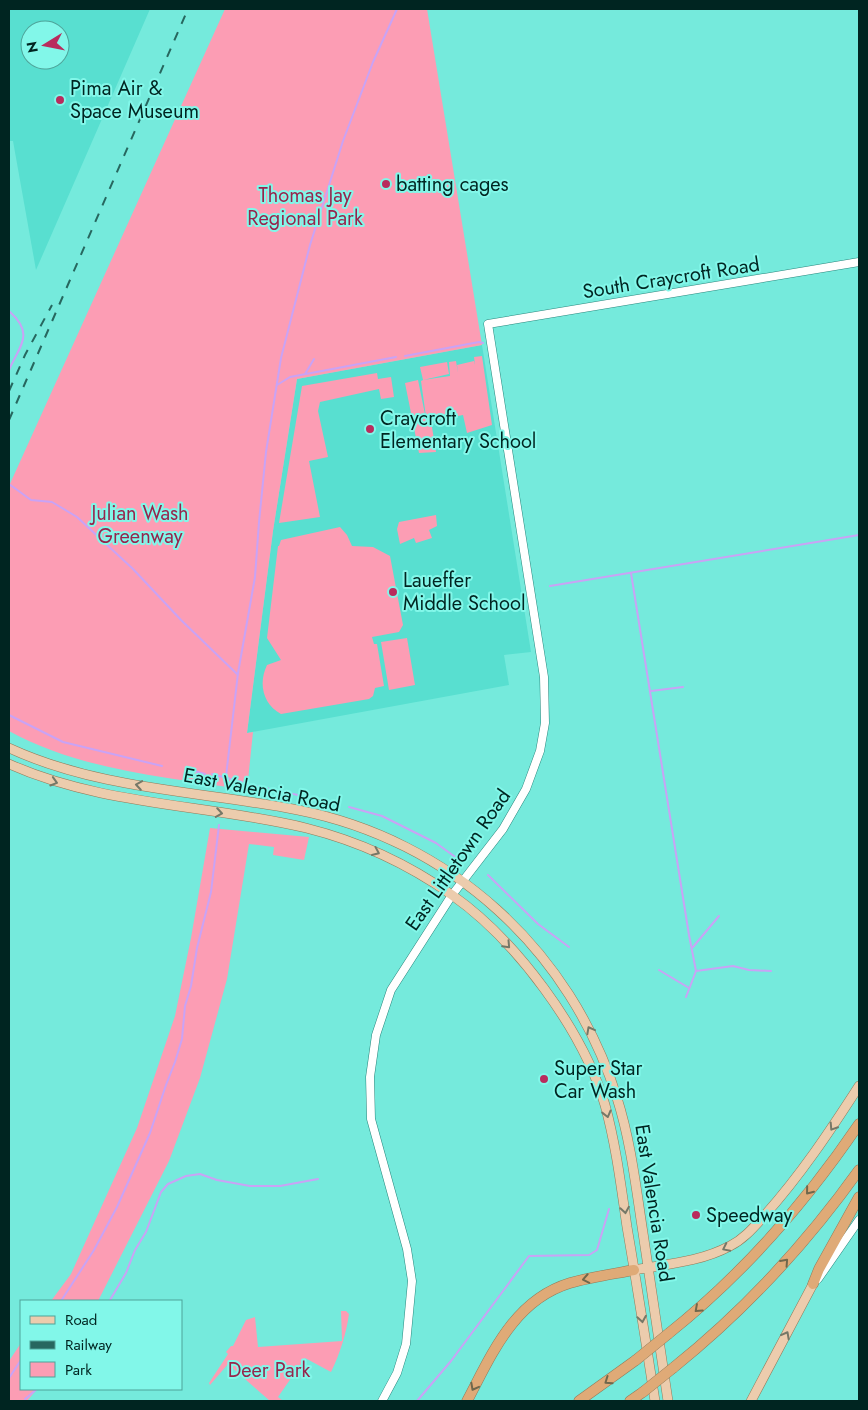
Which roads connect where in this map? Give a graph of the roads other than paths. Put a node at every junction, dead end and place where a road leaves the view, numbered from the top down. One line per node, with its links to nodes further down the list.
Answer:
1 (859, 262): 2 (street, South Craycroft Road)
2 (488, 324): 5 (street, East Littletown Road)
3 (9, 748): 5 (main road, East Valencia Road, one-way to 3)
4 (9, 764): 6 (main road, East Valencia Road, one-way to 6)
5 (463, 881): 6 (street, East Littletown Road); 12 (main road, East Valencia Road, one-way to 5)
6 (452, 895): 13 (main road, East Valencia Road, one-way to 13); 15 (street, East Littletown Road)
7 (859, 1086): 12 (main road, one-way to 12)
8 (859, 1124): 17 (highway, one-way to 17, bridge)
9 (859, 1170): 18 (highway, one-way to 9, bridge)
10 (859, 1197): 14 (highway)
11 (859, 1220): 14 (street)
12 (648, 1268): 13 (main road); 20 (main road, East Valencia Road)
13 (634, 1270): 16 (highway, one-way to 16); 19 (main road, East Valencia Road, one-way to 19)
14 (813, 1284): 21 (main road, one-way to 14)
15 (382, 1401)
16 (466, 1401)
17 (579, 1401)
18 (630, 1401)
19 (655, 1401)
20 (668, 1401)
21 (752, 1401)

